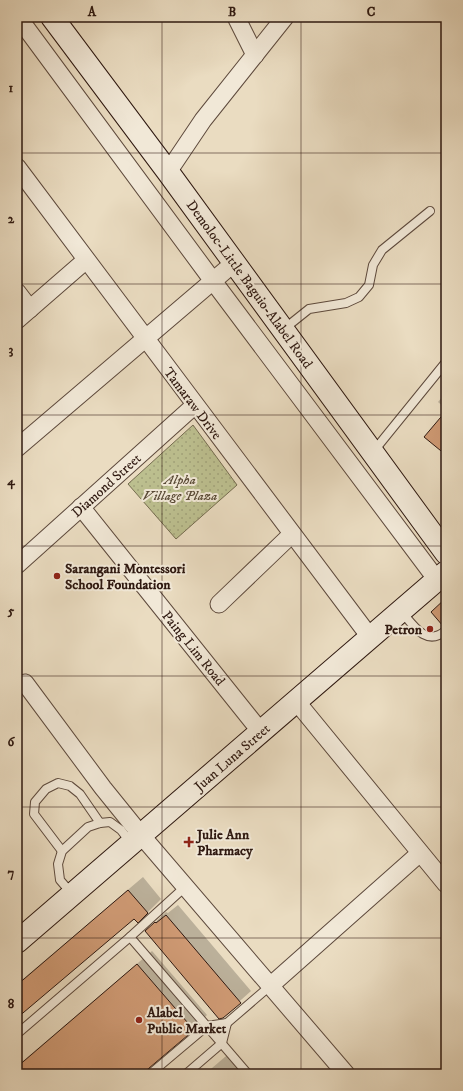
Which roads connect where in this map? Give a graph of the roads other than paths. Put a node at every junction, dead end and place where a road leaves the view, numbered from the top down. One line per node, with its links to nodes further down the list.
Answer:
1 (18, 17): 11 (street)
2 (52, 17): 7 (main road, Demoloc-Little Baguio-Alabel Road)
3 (236, 17): 5 (street)
4 (285, 17): 5 (street)
5 (255, 55): 7 (street)
6 (17, 167): 9 (street, Tamaraw Drive)
7 (168, 172): 10 (main road, Demoloc-Little Baguio-Alabel Road)
8 (430, 211): 15 (lane)
9 (86, 260): 13 (street); 16 (street, Tamaraw Drive)
10 (234, 263): 11 (street); 15 (main road, Demoloc-Little Baguio-Alabel Road)
11 (213, 281): 16 (street); 25 (street)
12 (17, 292): 13 (street)
13 (30, 309): 14 (street)
14 (17, 320)
15 (283, 330): 20 (main road, Demoloc-Little Baguio-Alabel Road)
16 (145, 339): 18 (street, Tamaraw Drive); 19 (street)
17 (446, 362): 20 (lane)
18 (195, 405): 21 (street, Diamond Street); 22 (street, Tamaraw Drive)
19 (17, 448)
20 (373, 453): 23 (main road, Demoloc-Little Baguio-Alabel Road)
21 (82, 508): 24 (street, Diamond Street); 32 (street, Paing Lim Road)
22 (292, 534): 26 (street); 29 (street, Tamaraw Drive)
23 (446, 553)
24 (17, 565)
25 (441, 576): 27 (main road, Juan Luna Street)
26 (219, 604)
27 (400, 611): 28 (lane); 29 (main road, Juan Luna Street)
28 (445, 631)
29 (370, 637): 31 (main road, Juan Luna Street)
30 (25, 683): 34 (street)
31 (296, 701): 32 (main road, Juan Luna Street); 36 (street)
32 (261, 732): 34 (main road, Juan Luna Street)
33 (100, 823): 34 (lane); 35 (lane); 35 (lane)
34 (131, 833): 38 (street); 39 (main road, Juan Luna Street)
35 (62, 851): 39 (lane)
36 (420, 853): 37 (street); 42 (street)
37 (446, 883)
38 (185, 887): 40 (lane); 42 (street)
39 (72, 894): 41 (main road, Juan Luna Street)
40 (130, 937): 44 (lane); 45 (lane)
41 (17, 942)
42 (270, 986): 43 (lane); 50 (street)
43 (227, 1023): 44 (lane); 46 (lane)
44 (207, 1026): 46 (lane); 47 (lane)
45 (17, 1034)
46 (222, 1044): 48 (lane); 49 (lane)
47 (150, 1074)
48 (186, 1074)
49 (248, 1074)
50 (346, 1074)

